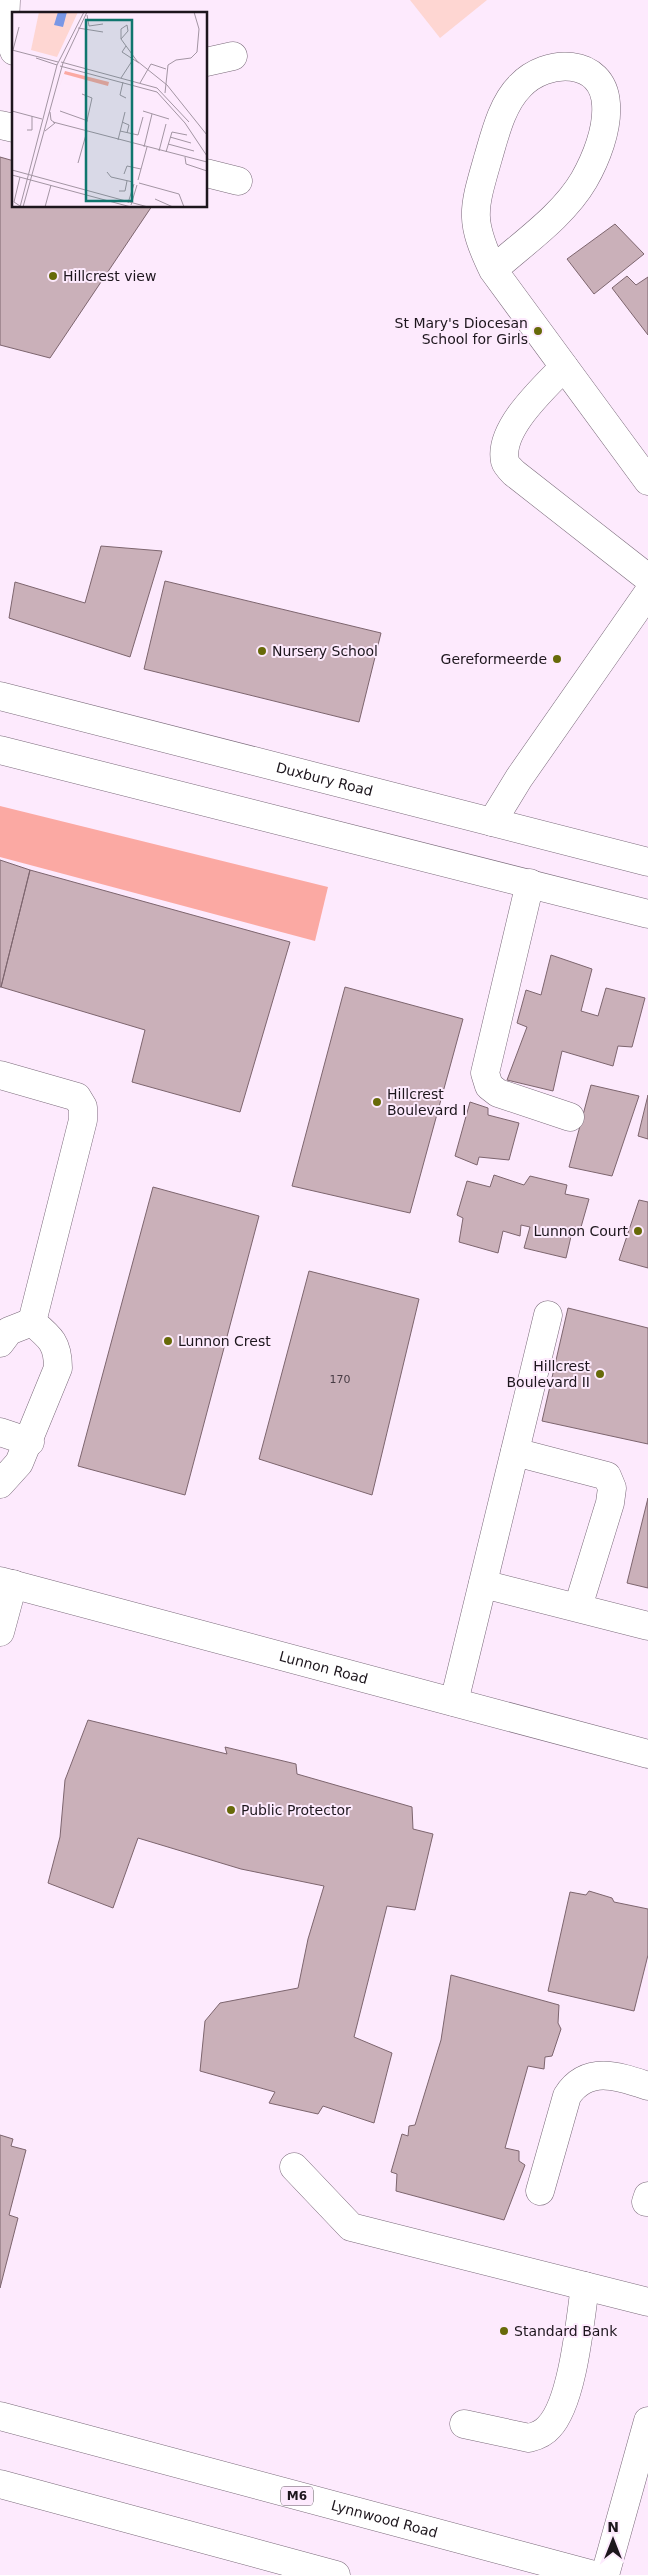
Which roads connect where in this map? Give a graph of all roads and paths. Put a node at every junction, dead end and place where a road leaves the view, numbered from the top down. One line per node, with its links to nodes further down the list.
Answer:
1 (6, 0): 2 (main road)
2 (12, 45)
3 (233, 56): 4 (main road)
4 (208, 62)
5 (208, 174): 6 (main road)
6 (238, 181)
7 (493, 270): 7 (main road); 8 (main road)
8 (564, 366): 9 (main road); 10 (main road)
9 (648, 481)
10 (648, 578)
11 (648, 593): 14 (main road)
12 (0, 696): 14 (main road, Duxbury Road)
13 (0, 750): 16 (main road)
14 (492, 822): 15 (main road, Duxbury Road)
15 (648, 862)
16 (530, 883): 17 (main road); 21 (main road)
17 (579, 897): 18 (main road); 19 (main road)
18 (648, 906)
19 (648, 914)
20 (0, 1075): 23 (main road)
21 (570, 1117)
22 (548, 1316): 26 (main road)
23 (32, 1322): 24 (main road); 27 (main road)
24 (0, 1344)
25 (0, 1432): 27 (main road)
26 (515, 1452): 30 (main road); 31 (main road)
27 (16, 1454): 28 (main road)
28 (0, 1484)
29 (6, 1582): 33 (main road); 34 (main road, Lunnon Road)
30 (483, 1584): 31 (main road); 34 (main road)
31 (578, 1608): 32 (main road)
32 (648, 1626)
33 (0, 1632)
34 (454, 1702): 35 (main road, Lunnon Road)
35 (648, 1754)
36 (648, 2086): 38 (main road)
37 (294, 2168): 39 (main road)
38 (540, 2191)
39 (585, 2286): 40 (main road); 43 (main road)
40 (648, 2302)
41 (0, 2416): 46 (main road, Lynnwood Road / M6)
42 (648, 2421): 47 (main road)
43 (464, 2424)
44 (0, 2484): 45 (main road)
45 (336, 2575)
46 (594, 2575)
47 (605, 2575)

